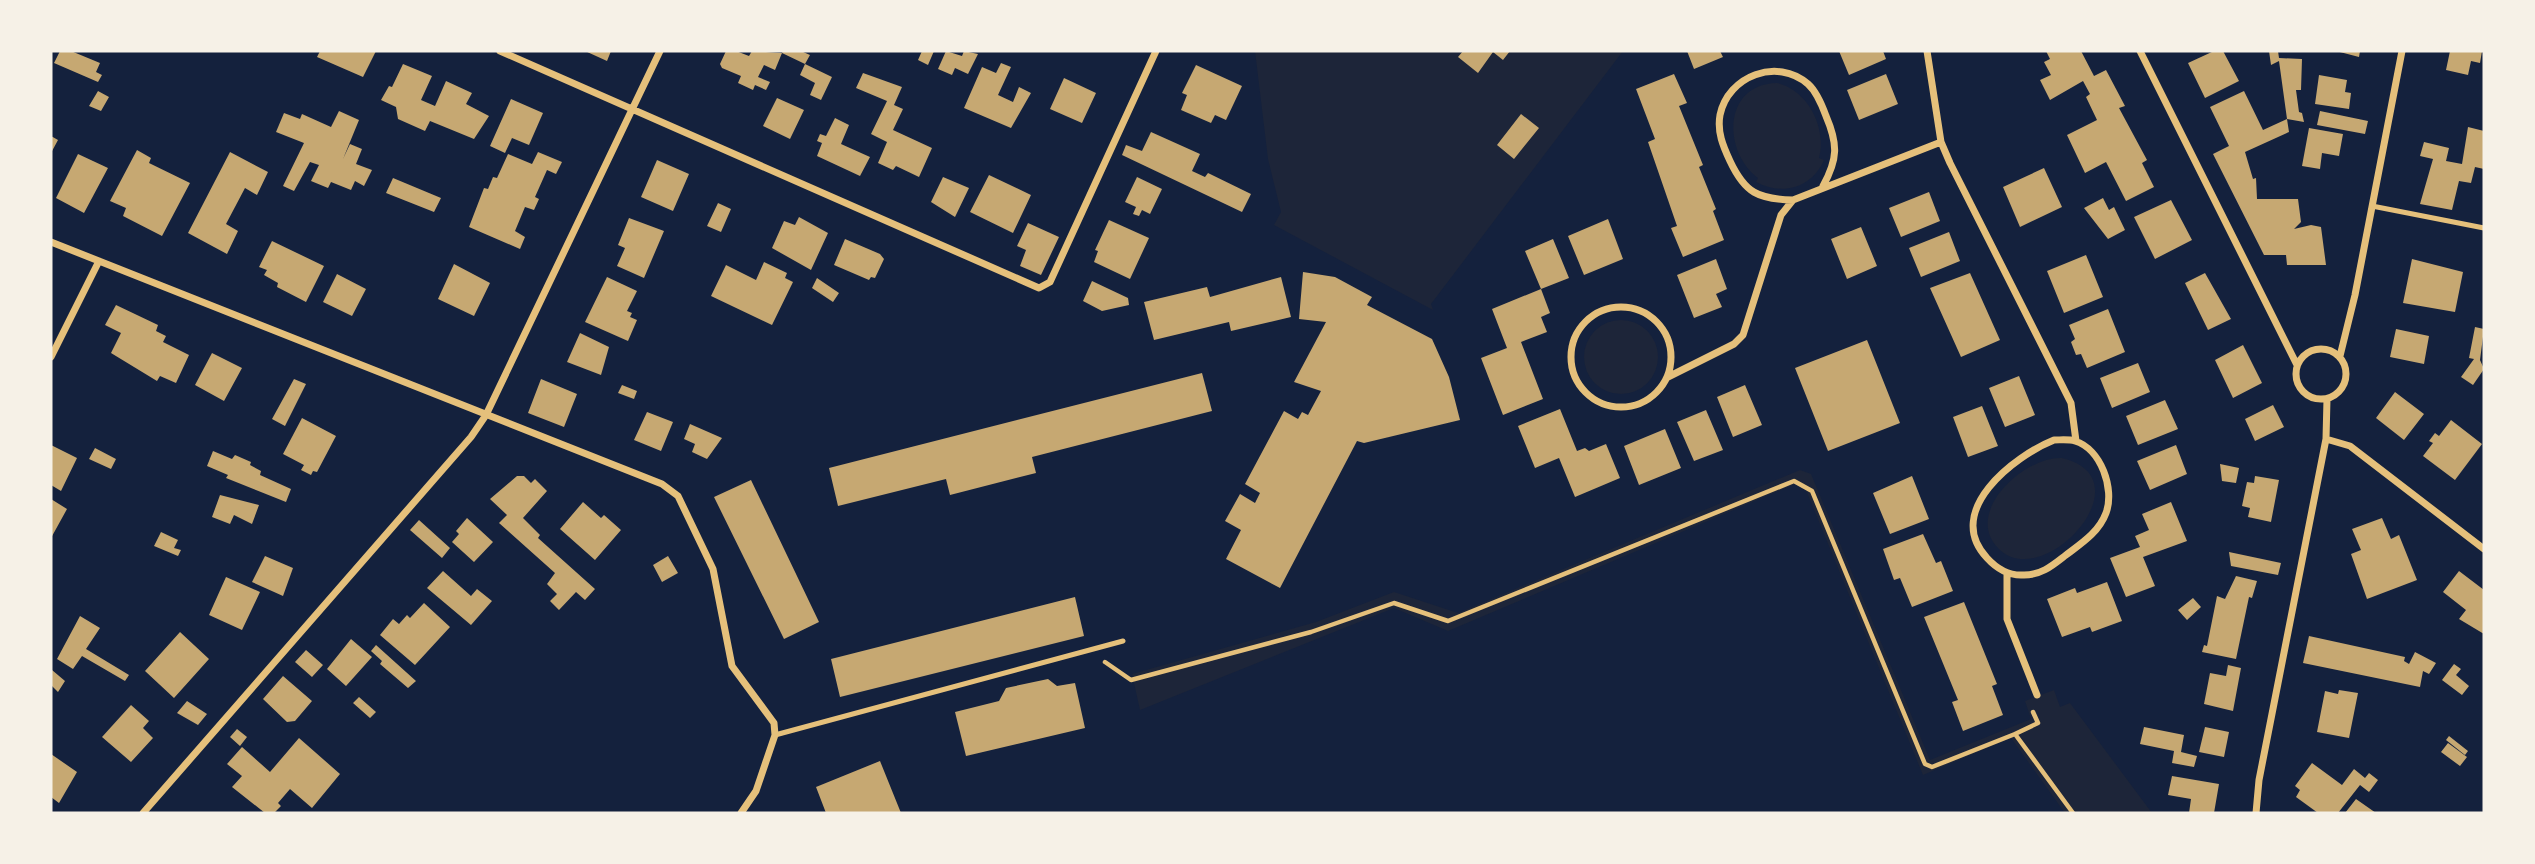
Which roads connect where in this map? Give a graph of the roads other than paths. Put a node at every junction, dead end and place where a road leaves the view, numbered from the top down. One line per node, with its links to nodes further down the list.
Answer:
1 (500, 51): 7 (street)
2 (660, 51): 7 (street)
3 (1156, 51): 7 (street)
4 (1927, 51): 8 (street)
5 (2140, 51): 17 (street)
6 (2402, 51): 11 (street)
7 (632, 109): 20 (street)
8 (1941, 142): 9 (street); 22 (street)
9 (1823, 187): 10 (street); 10 (street)
10 (1793, 200): 18 (street)
11 (2372, 206): 12 (lane); 15 (street)
12 (2484, 228)
13 (51, 242): 14 (street)
14 (99, 261): 16 (street); 20 (street)
15 (2340, 356): 17 (street); 19 (street)
16 (51, 357)
17 (2297, 365): 19 (street)
18 (1668, 377): 18 (street)
19 (2327, 399): 21 (street)
20 (486, 415): 27 (street); 28 (street)
21 (2326, 439): 23 (street); 30 (street)
22 (2076, 441): 24 (street); 24 (street)
23 (2484, 549)
24 (2007, 573): 26 (street)
25 (1123, 641): 27 (lane)
26 (2037, 695)
27 (775, 735): 29 (street)
28 (143, 813)
29 (741, 813)
30 (2256, 813)

